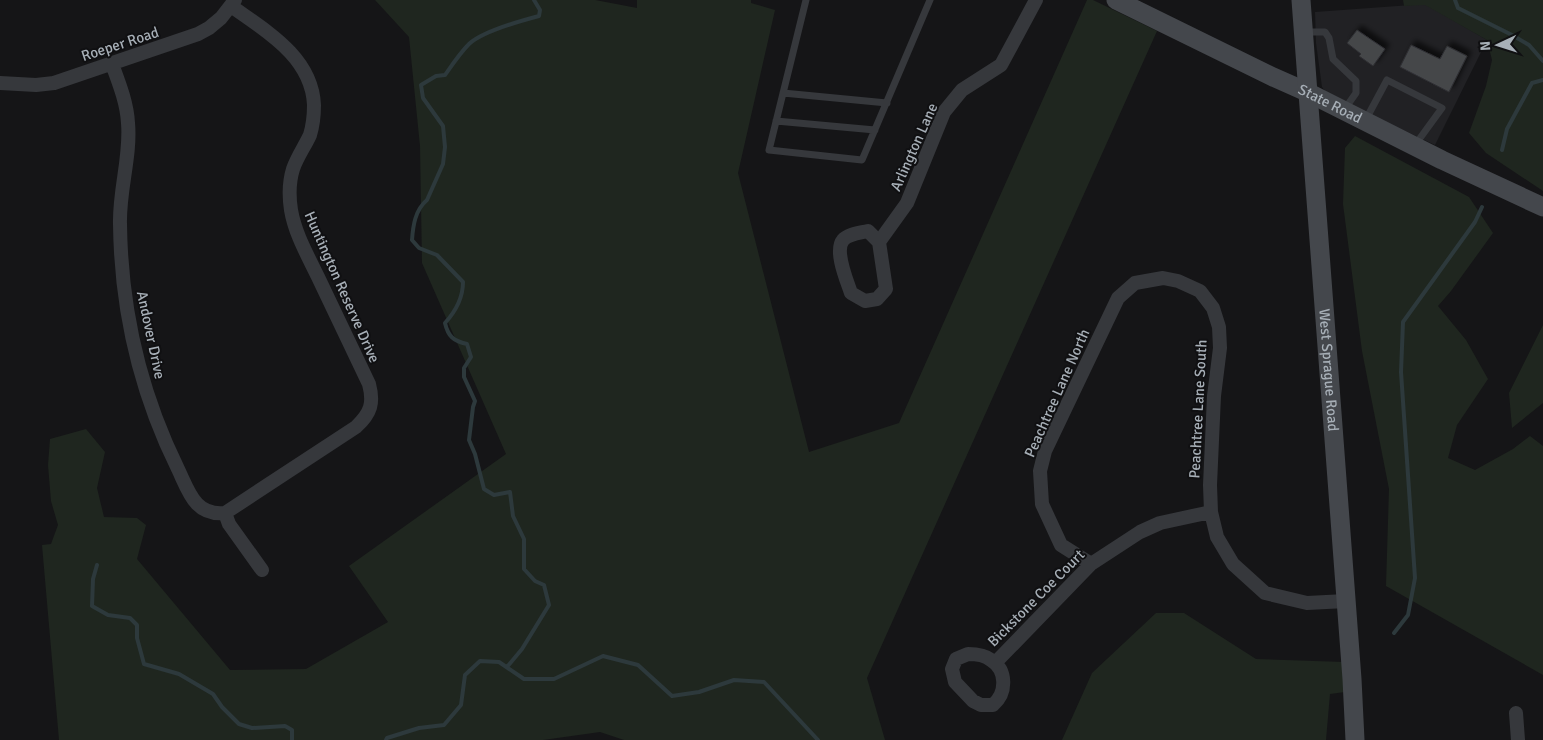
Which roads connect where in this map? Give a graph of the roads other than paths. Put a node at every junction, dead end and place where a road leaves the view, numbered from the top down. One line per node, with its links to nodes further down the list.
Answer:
1 (806, 0): 11 (lane)
2 (930, 0): 12 (lane)
3 (1036, 0): 19 (street, Arlington Lane)
4 (1116, 0): 10 (street, State Road)
5 (1301, 0): 7 (street, West Sprague Road)
6 (233, 3): 8 (street, Roeper Road); 22 (street, Huntington Reserve Drive)
7 (1303, 32): 10 (street, West Sprague Road); 13 (lane)
8 (112, 64): 9 (street, Roeper Road); 22 (street, Andover Drive)
9 (0, 83)
10 (1307, 92): 13 (street, State Road); 25 (street, West Sprague Road)
11 (783, 93): 12 (lane); 14 (lane)
12 (887, 103): 16 (lane)
13 (1344, 110): 15 (street, State Road)
14 (776, 121): 16 (lane); 16 (lane)
15 (1365, 121): 17 (street, State Road); 17 (lane)
16 (875, 130)
17 (1415, 146): 18 (street, State Road)
18 (1543, 206)
19 (879, 242): 19 (street)
20 (1163, 278): 21 (street, Peachtree Lane South); 23 (street, Peachtree Lane North)
21 (1211, 512): 23 (street, Bickstone Coe Court); 25 (street, Peachtree Lane South)
22 (225, 513): 24 (street)
23 (1091, 564): 26 (street, Bickstone Coe Court)
24 (262, 570)
25 (1346, 601): 28 (street, West Sprague Road)
26 (995, 663)
27 (1516, 712): 29 (street)
28 (1355, 740)
29 (1518, 740)

